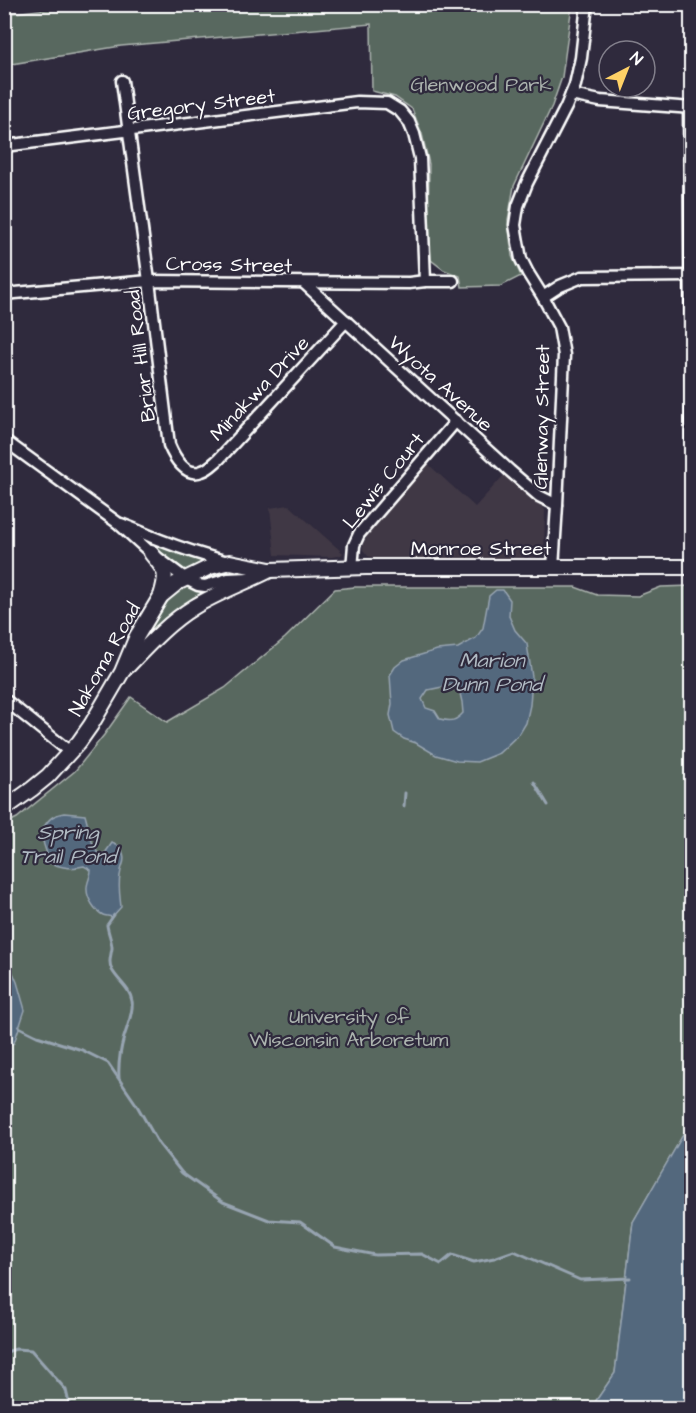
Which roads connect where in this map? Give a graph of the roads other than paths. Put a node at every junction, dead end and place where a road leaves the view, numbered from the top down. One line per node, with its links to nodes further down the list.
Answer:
1 (587, 4): 3 (street, Glenway Street)
2 (122, 81): 5 (street, Briar Hill Road)
3 (571, 95): 4 (street); 13 (street, Glenway Street)
4 (691, 108): 7 (street)
5 (129, 131): 6 (street, Gregory Street); 8 (street, Briar Hill Road); 9 (street, Gregory Street)
6 (4, 146)
7 (691, 276): 13 (street); 17 (street)
8 (150, 281): 11 (street, Cross Street); 12 (street, Cross Street); 18 (street, Briar Hill Road)
9 (425, 281): 10 (street, Cross Street); 11 (street, Cross Street)
10 (453, 281)
11 (304, 283): 14 (street, Wyota Avenue)
12 (4, 294)
13 (543, 297): 19 (street, Glenway Street)
14 (346, 321): 15 (street, Wyota Avenue); 18 (street, Minakwa Drive)
15 (456, 422): 19 (street, Wyota Avenue); 24 (street, Lewis Court)
16 (4, 440): 20 (street)
17 (692, 468)
18 (195, 472)
19 (557, 505): 25 (street, Glenway Street)
20 (118, 524): 21 (street); 22 (street)
21 (151, 553): 28 (street); 29 (main road)
22 (230, 562): 26 (main road, Monroe Street); 28 (main road, Monroe Street)
23 (692, 567): 25 (main road, Monroe Street)
24 (352, 568): 25 (main road, Monroe Street); 26 (main road, Monroe Street)
25 (553, 568)
26 (270, 570): 27 (main road, Monroe Street)
27 (256, 577): 28 (street, Monroe Street); 30 (main road, Monroe Street)
28 (186, 579): 29 (main road, Nakoma Road)
29 (160, 596): 30 (main road, Nakoma Road)
30 (122, 672): 32 (main road, Nakoma Road)
31 (4, 699): 32 (street)
32 (70, 752): 33 (main road, Nakoma Road)
33 (4, 809)

